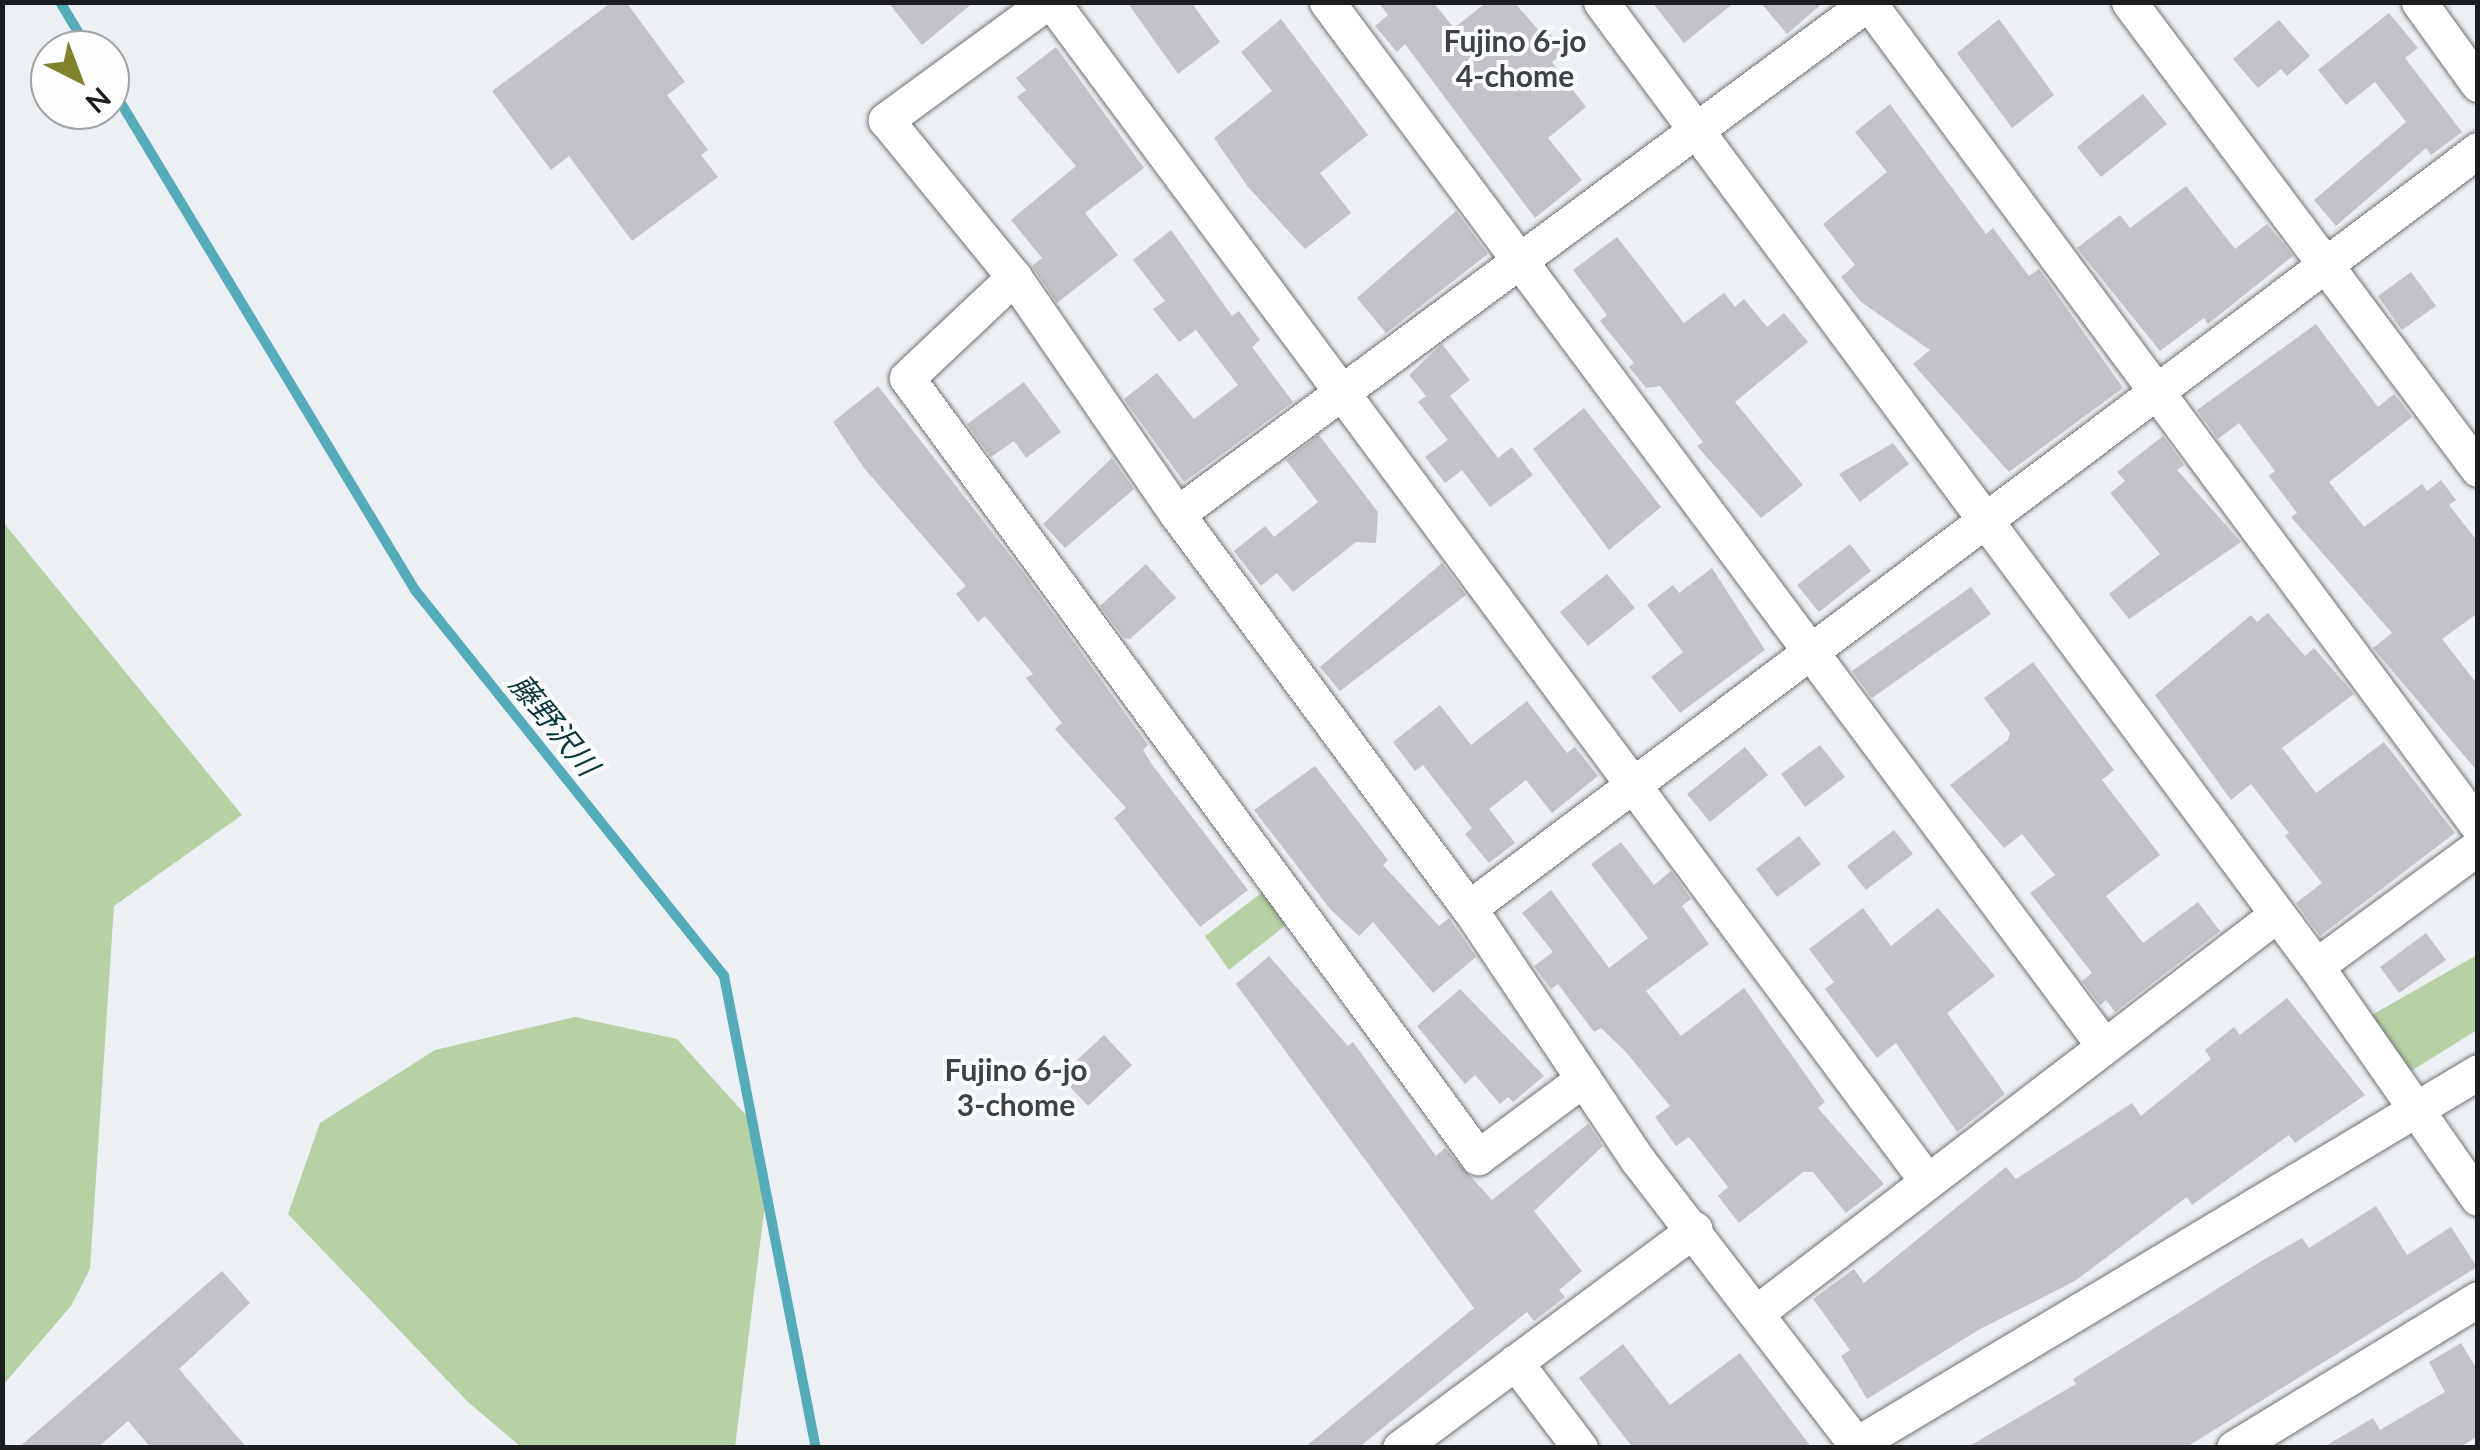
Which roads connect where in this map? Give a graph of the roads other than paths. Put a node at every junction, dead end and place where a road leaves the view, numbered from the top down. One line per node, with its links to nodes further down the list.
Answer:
1 (1049, 2): 12 (street); 13 (street)
2 (1327, 2): 10 (street)
3 (1601, 2): 8 (street)
4 (2129, 2): 11 (street)
5 (2419, 2): 7 (street)
6 (1869, 3): 8 (street); 14 (street)
7 (2478, 84)
8 (1696, 131): 10 (street); 17 (street)
9 (2478, 150): 11 (street)
10 (1519, 263): 13 (street); 18 (street)
11 (2327, 264): 14 (street); 15 (street)
12 (1014, 277): 16 (street); 27 (street)
13 (1343, 391): 16 (street); 19 (street)
14 (2157, 393): 17 (street); 20 (street)
15 (2478, 469)
16 (1178, 514): 22 (street)
17 (1988, 523): 18 (street); 23 (street)
18 (1808, 655): 19 (street); 25 (street)
19 (1636, 784): 22 (street); 29 (street)
20 (2478, 826)
21 (2478, 847): 24 (street)
22 (1470, 908): 27 (street)
23 (2276, 915): 24 (street); 25 (street)
24 (2316, 966): 28 (street)
25 (2104, 1046): 29 (street)
26 (2478, 1072): 28 (street)
27 (1583, 1079): 31 (street)
28 (2416, 1109): 30 (street); 35 (street)
29 (1927, 1181): 33 (street)
30 (2478, 1198)
31 (1695, 1229): 33 (street); 34 (street)
32 (2478, 1299): 38 (street)
33 (1756, 1313): 35 (street)
34 (1515, 1362): 36 (street); 37 (street)
35 (1858, 1446)
36 (1400, 1448)
37 (1580, 1448)
38 (2234, 1448)

